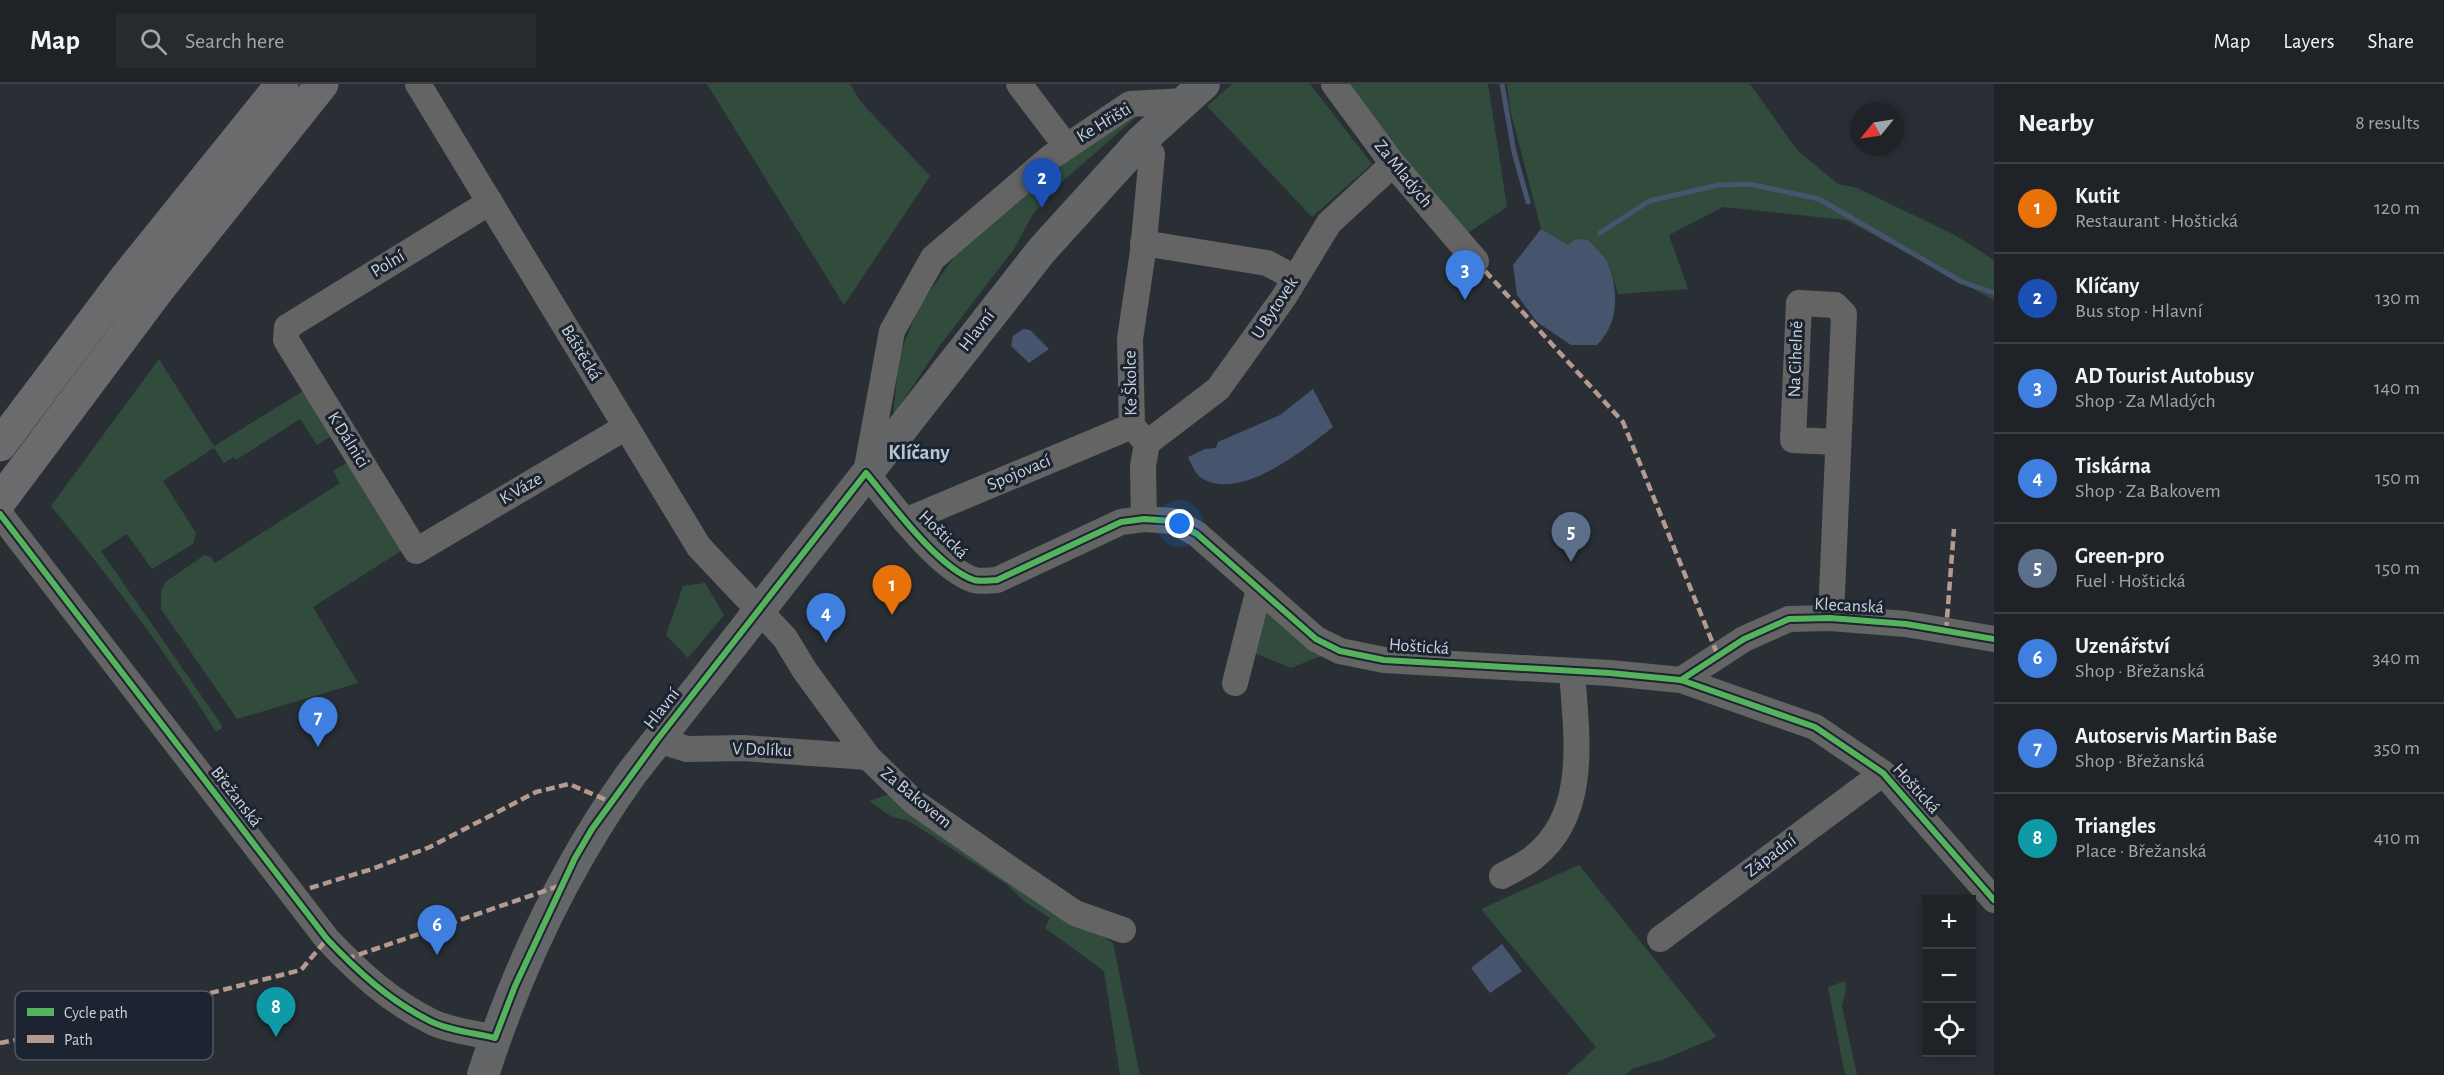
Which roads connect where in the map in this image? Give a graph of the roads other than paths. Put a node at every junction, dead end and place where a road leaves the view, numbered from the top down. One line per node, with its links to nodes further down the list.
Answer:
1 (282, 84): 18 (highway)
2 (322, 84): 20 (highway)
3 (418, 84): 10 (street, Báštěcká)
4 (1018, 84): 8 (street, Ke Hřišti)
5 (1334, 84): 9 (street, Za Mladých)
6 (1195, 92): 7 (main road, Hlavní); 8 (street, Ke Hřišti)
7 (1141, 141): 11 (street, Ke Školce); 19 (main road, Hlavní)
8 (1066, 146): 19 (street)
9 (1393, 164): 12 (street, Za Mladých); 13 (street, U Bytovek)
10 (490, 202): 14 (street, Polní); 15 (street, Báštěcká)
11 (1143, 243): 13 (street); 16 (street, Ke Školce)
12 (1476, 261)
13 (1295, 278): 16 (street, U Bytovek)
14 (287, 327): 24 (street, K Dálnici)
15 (626, 427): 24 (street, K Váze); 26 (street, Báštěcká)
16 (1140, 434): 22 (street, Ke Školce); 23 (street, Spojovací)
17 (1838, 442): 17 (street, Na Cihelně); 27 (street, Na Cihelně)
18 (0, 445)
19 (866, 473): 23 (street, Hoštická); 26 (main road, Hlavní)
20 (0, 501)
21 (0, 514): 39 (street, Břežanská)
22 (1144, 519): 23 (street, Hoštická); 25 (street, Hoštická)
23 (905, 520)
24 (416, 551)
25 (1259, 589): 29 (street, Hoštická); 31 (street)
26 (758, 611): 32 (main road, Hlavní); 33 (street, Za Bakovem)
27 (1830, 618): 28 (street, Klecanská); 30 (street, Klecanská)
28 (1994, 639)
29 (1572, 671): 30 (street, Hoštická); 35 (street)
30 (1681, 680): 34 (street, Hoštická)
31 (1235, 683)
32 (657, 740): 33 (street, V Dolíku); 39 (main road, Hlavní)
33 (868, 757): 37 (street, Za Bakovem)
34 (1883, 773): 36 (street, Hoštická); 38 (street, Západní)
35 (1502, 876)
36 (1994, 900)
37 (1123, 930)
38 (1660, 939)
39 (495, 1038): 40 (main road, Hlavní)
40 (483, 1075)

